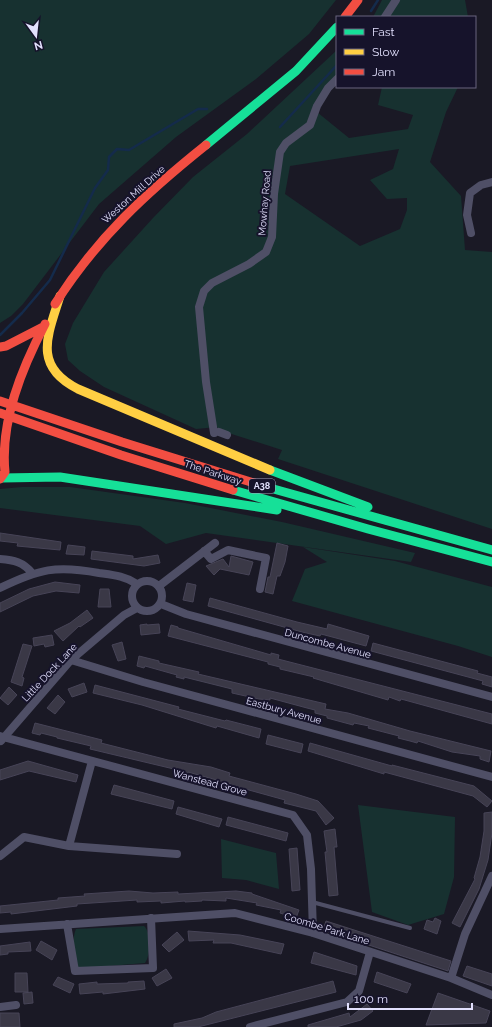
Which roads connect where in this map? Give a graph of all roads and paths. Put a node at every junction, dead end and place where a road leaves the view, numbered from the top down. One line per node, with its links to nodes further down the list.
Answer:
1 (358, 0): 3 (main road)
2 (396, 0): 4 (street)
3 (348, 16)
4 (386, 16)
5 (336, 28): 9 (main road, Weston Mill Drive)
6 (336, 81): 15 (street, Mowhay Road)
7 (492, 182): 8 (street)
8 (471, 233)
9 (60, 296): 10 (main road, Weston Mill Drive); 19 (main road, A38)
10 (43, 327): 11 (main road); 14 (main road, Weston Mill Drive)
11 (0, 347)
12 (0, 401): 19 (main road, The Parkway / A38)
13 (0, 413): 18 (main road, The Parkway / A38)
14 (7, 425): 16 (main road); 17 (main road)
15 (227, 435)
16 (0, 436)
17 (1, 479): 18 (main road, A38)
18 (313, 514): 24 (main road, The Parkway / A38)
19 (452, 539): 21 (main road, The Parkway / A38)
20 (215, 543): 22 (street)
21 (492, 550)
22 (204, 551): 27 (street); 29 (street)
23 (0, 559): 25 (street)
24 (492, 562)
25 (32, 573): 26 (street); 28 (street)
26 (137, 584): 27 (street); 31 (street)
27 (160, 586): 30 (street)
28 (0, 588)
29 (260, 589)
30 (160, 604): 31 (street); 33 (street, Duncombe Avenue)
31 (137, 608): 32 (street, Little Dock Lane)
32 (71, 660): 34 (street, Little Dock Lane); 36 (street, Eastbury Avenue)
33 (492, 697)
34 (1, 738): 35 (street, Wanstead Grove)
35 (92, 761): 37 (street); 41 (street, Wanstead Grove)
36 (492, 778)
37 (69, 846): 38 (street); 39 (street)
38 (177, 854)
39 (0, 856)
40 (492, 876): 48 (street)
41 (312, 902): 44 (lane); 46 (street, Wanstead Grove)
42 (151, 918): 43 (street, Coombe Park Lane); 43 (street); 46 (street, Coombe Park Lane)
43 (67, 924): 45 (street, Coombe Park Lane)
44 (410, 928)
45 (0, 929)
46 (313, 933): 47 (street, Coombe Park Lane)
47 (370, 952): 48 (street, Coombe Park Lane); 52 (street)
48 (451, 978): 49 (street, Coombe Park Lane)
49 (492, 995)
50 (16, 1005): 51 (street)
51 (0, 1007)
52 (250, 1027)

